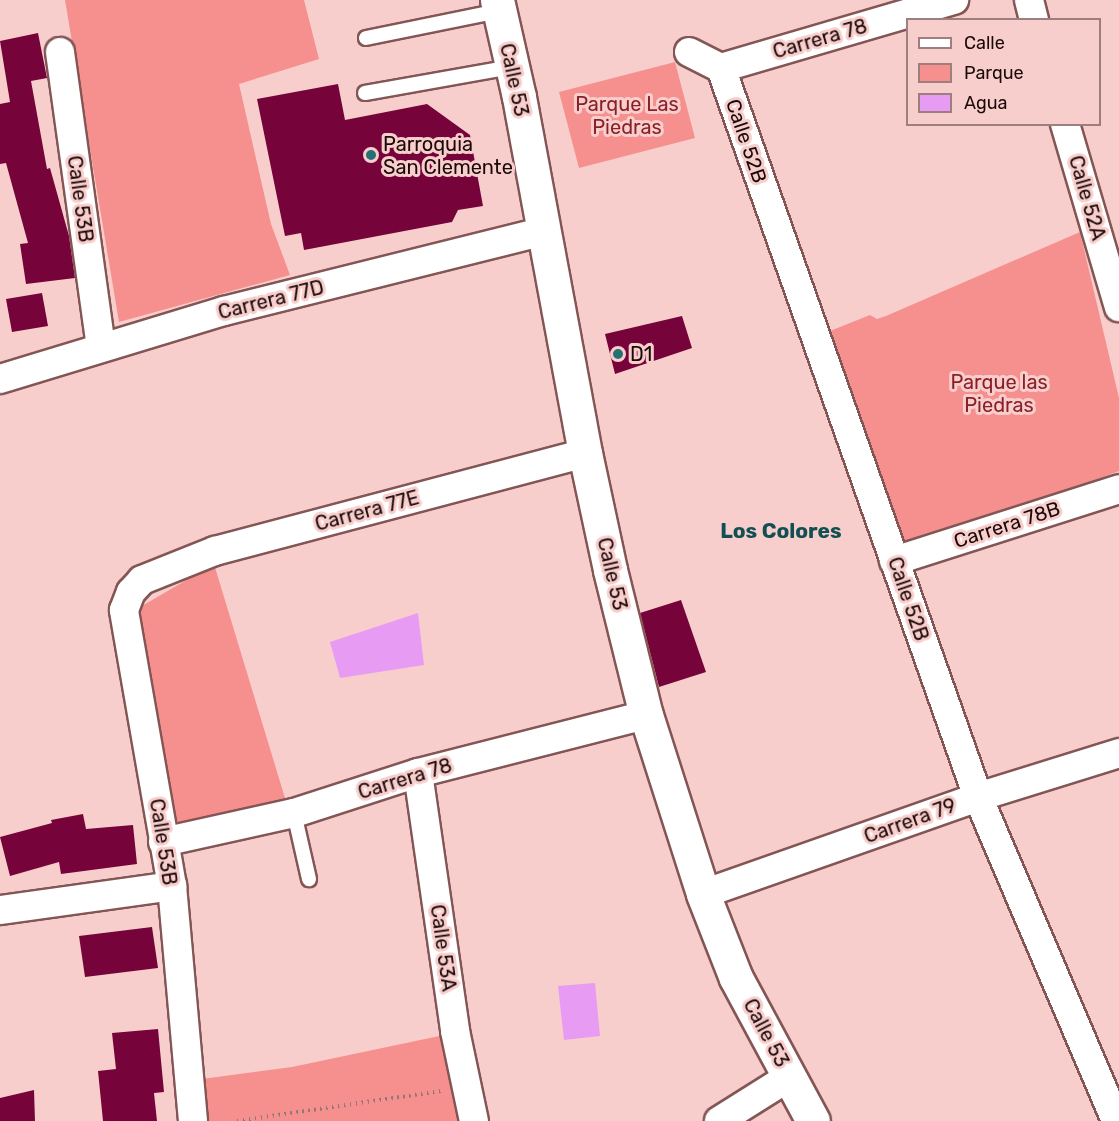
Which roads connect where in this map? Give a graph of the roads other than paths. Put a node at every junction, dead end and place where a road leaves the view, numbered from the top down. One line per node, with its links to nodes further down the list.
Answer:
1 (954, 0): 9 (street, Carrera 78)
2 (1029, 0): 4 (street)
3 (498, 5): 5 (lane); 8 (street, Calle 53)
4 (1034, 18)
5 (366, 38)
6 (60, 52): 14 (street, Calle 53B)
7 (689, 52): 9 (street)
8 (511, 67): 10 (lane); 12 (street, Calle 53)
9 (721, 68): 18 (street, Calle 52B)
10 (365, 93)
11 (1066, 126): 13 (street, Calle 52A)
12 (544, 231): 14 (street, Carrera 77D); 16 (street, Calle 53)
13 (1119, 307)
14 (101, 347): 15 (street, Carrera 77D)
15 (0, 379)
16 (585, 453): 19 (street, Carrera 77E); 20 (street, Calle 53)
17 (1119, 489): 18 (street, Carrera 78B)
18 (894, 561): 23 (street, Calle 52B)
19 (151, 575): 25 (street, Calle 53B)
20 (646, 715): 22 (street, Carrera 78); 28 (street, Calle 53)
21 (1119, 753): 23 (street, Carrera 79)
22 (418, 773): 24 (street, Carrera 78); 32 (street, Calle 53A)
23 (978, 797): 28 (street, Carrera 79); 35 (street, Calle 52B)
24 (294, 813): 25 (street, Carrera 78); 26 (lane)
25 (163, 842): 27 (street, Calle 53B)
26 (309, 879)
27 (172, 886): 29 (street); 31 (street, Calle 53B)
28 (703, 894): 30 (street, Calle 53)
29 (0, 909)
30 (789, 1077): 33 (street); 34 (street, Calle 53)
31 (194, 1121)
32 (474, 1121)
33 (719, 1121)
34 (813, 1121)
35 (1116, 1121)

